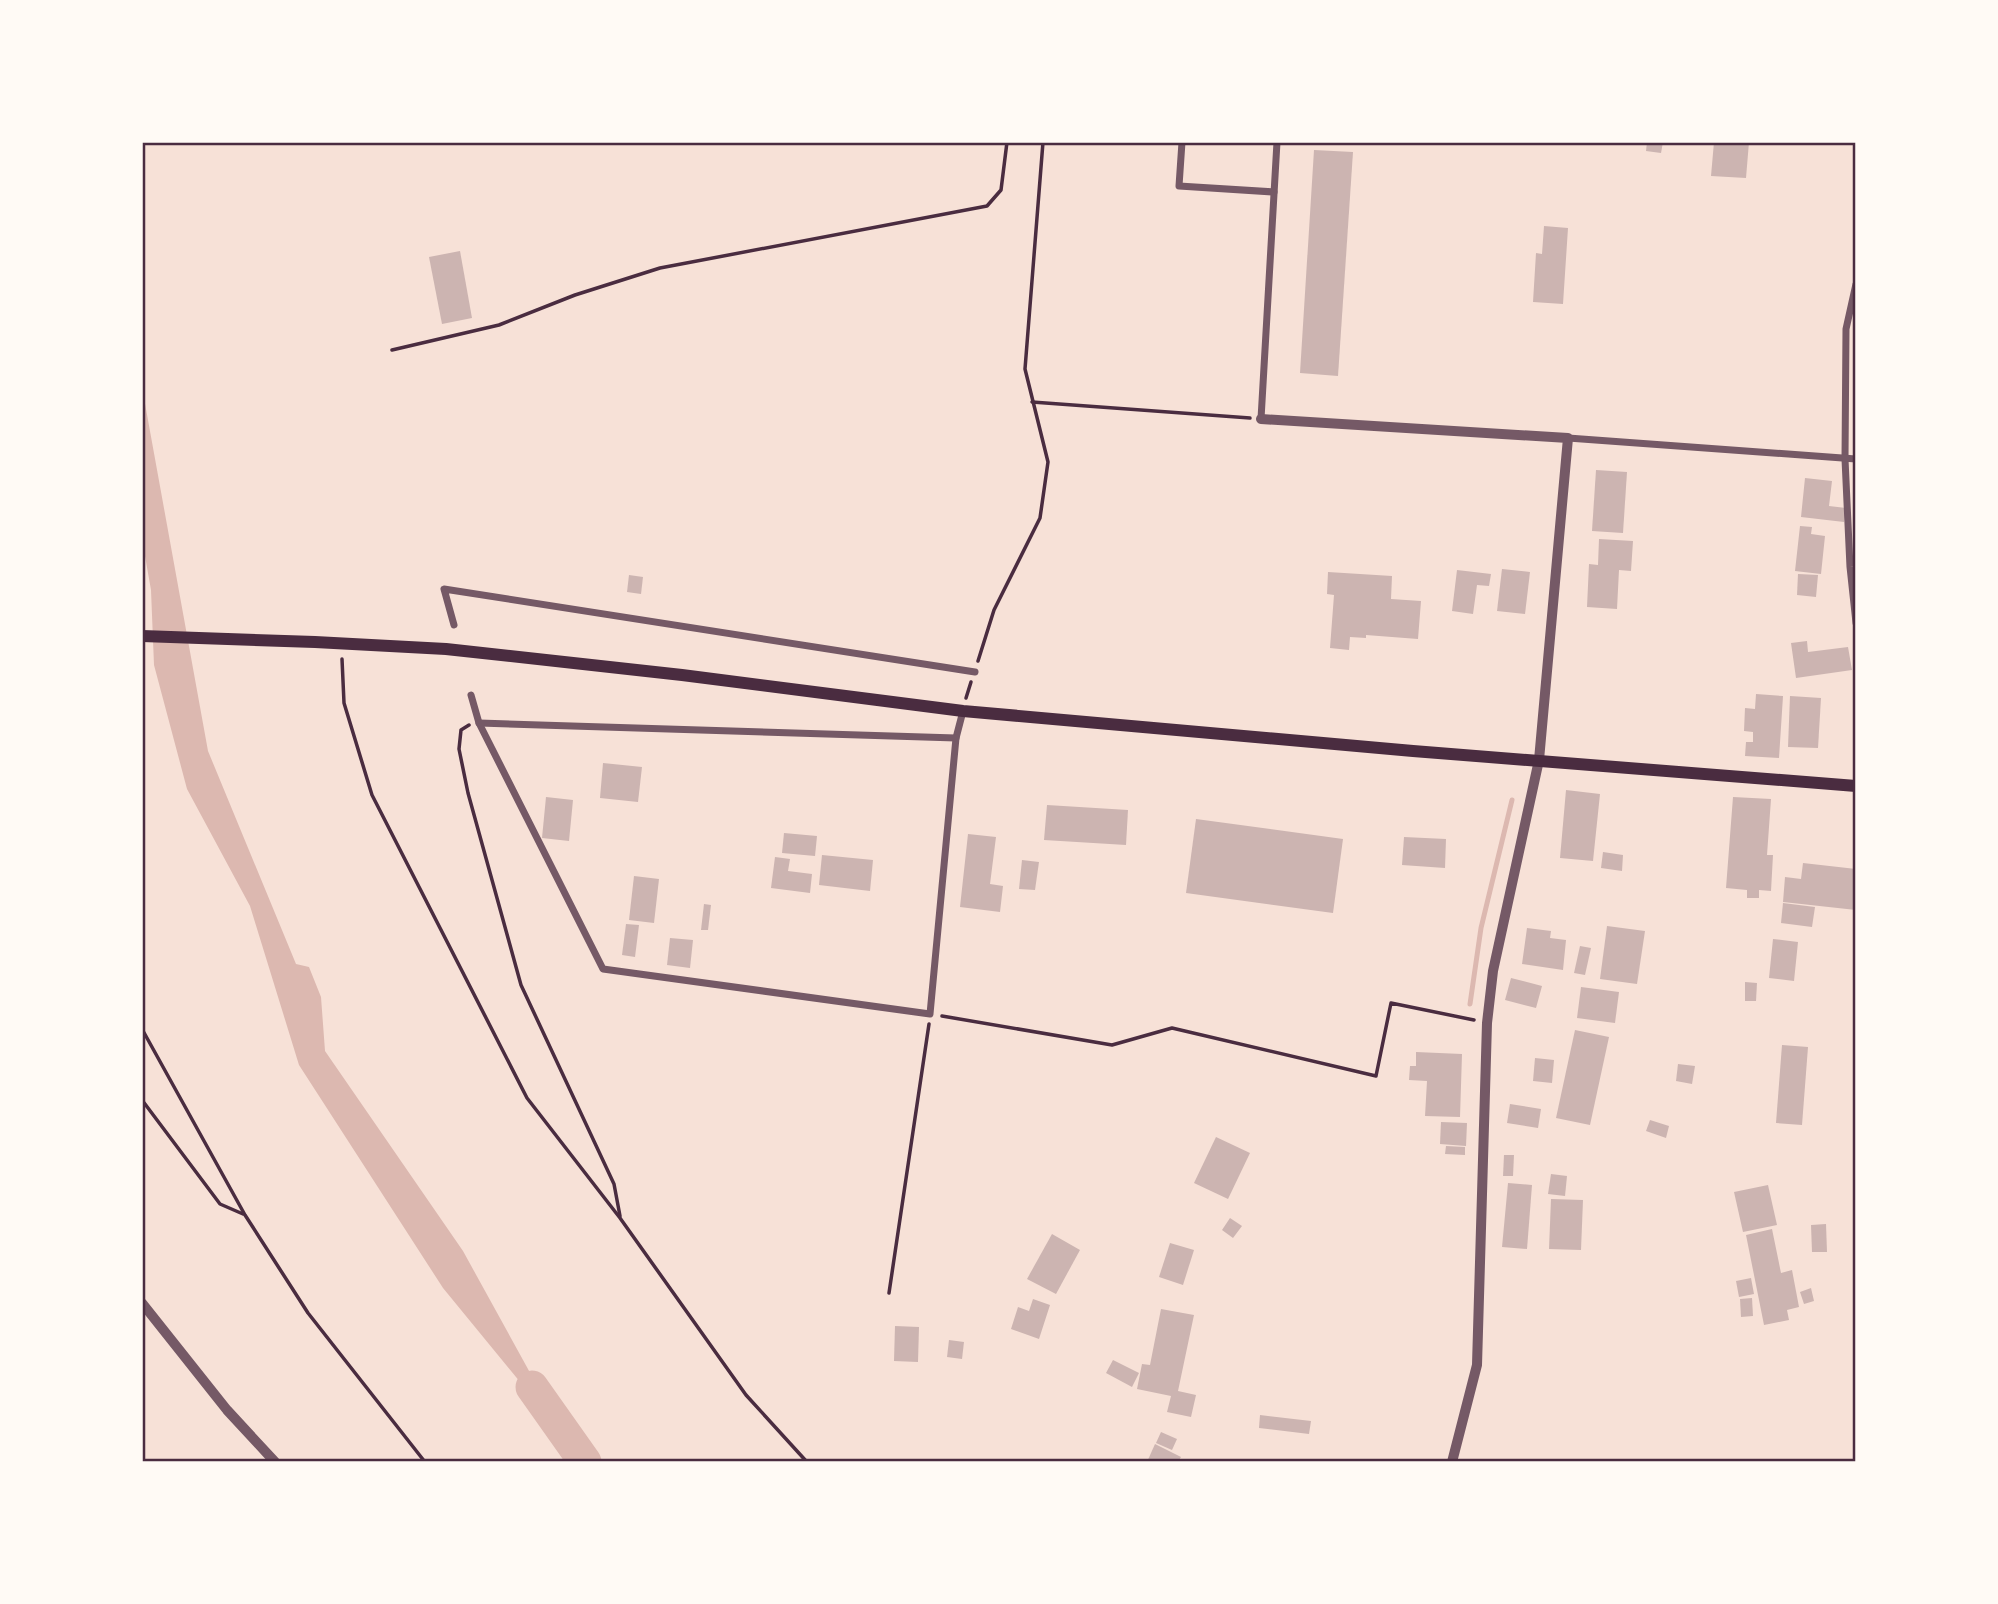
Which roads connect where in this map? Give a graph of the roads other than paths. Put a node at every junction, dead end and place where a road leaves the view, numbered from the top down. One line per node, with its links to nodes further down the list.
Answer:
1 (1182, 142): 3 (street)
2 (1277, 142): 3 (street)
3 (1274, 192): 5 (street)
4 (1856, 284): 7 (street)
5 (1261, 419): 6 (street)
6 (1568, 438): 7 (street); 17 (street)
7 (1845, 458): 8 (street); 9 (street)
8 (1856, 459)
9 (1856, 623)
10 (454, 625): 12 (street)
11 (142, 636): 14 (main road)
12 (975, 672)
13 (471, 695): 15 (street)
14 (962, 711): 16 (street); 17 (main road)
15 (479, 723): 16 (street); 16 (street)
16 (956, 738)
17 (1539, 760): 18 (main road); 21 (street)
18 (1856, 786)
19 (142, 1303): 20 (street)
20 (275, 1462)
21 (1452, 1462)

